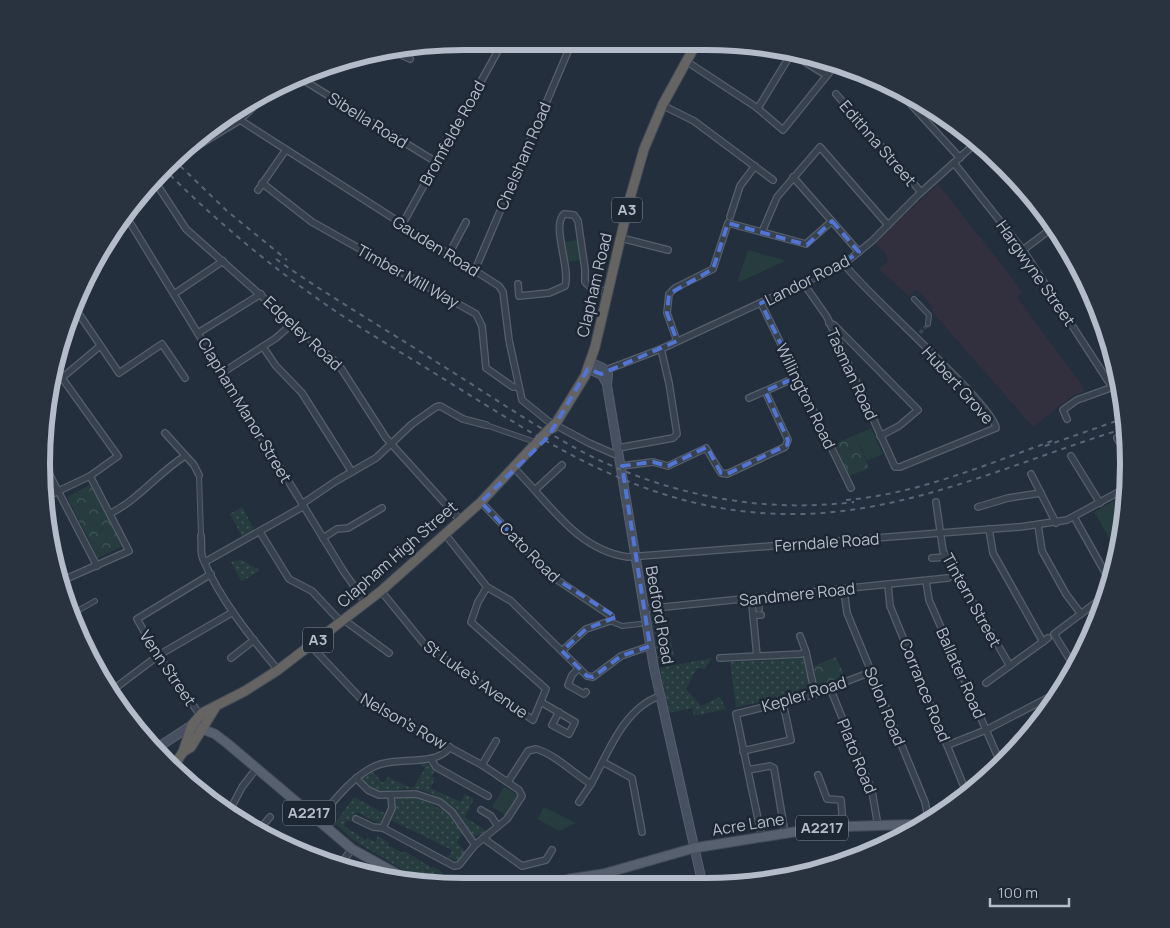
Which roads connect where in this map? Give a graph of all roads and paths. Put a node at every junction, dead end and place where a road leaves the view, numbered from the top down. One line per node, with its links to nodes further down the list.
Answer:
1 (498, 50): 22 (street, Bromfelde Road)
2 (569, 50): 46 (street, Chelsham Road)
3 (691, 50): 7 (highway, Clapham Road / A3)
4 (402, 55): 6 (street)
5 (789, 58): 16 (street)
6 (410, 60)
7 (686, 61): 14 (highway, Clapham Road / A3); 16 (street)
8 (805, 62): 10 (street)
9 (831, 70): 10 (street)
10 (826, 75): 16 (street)
11 (306, 82): 22 (street, Sibella Road)
12 (836, 94): 30 (street, Edithna Street)
13 (910, 104): 21 (street)
14 (662, 105): 24 (street); 39 (highway, Clapham Road / A3)
15 (252, 108): 17 (street)
16 (758, 108)
17 (240, 120): 18 (street); 20 (street, Gauden Road)
18 (214, 134)
19 (972, 147): 21 (street, Landor Road)
20 (285, 151): 27 (street); 35 (street, Gauden Road)
21 (960, 158): 23 (street, Landor Road)
22 (436, 162): 35 (street, Bromfelde Road)
23 (954, 163): 30 (street, Landor Road); 41 (street, Hargwyne Street)
24 (755, 166): 26 (street); 31 (street)
25 (793, 177): 33 (street); 36 (street); 38 (street)
26 (774, 180)
27 (262, 183): 29 (street); 73 (street, Timber Mill Way)
28 (158, 186): 44 (street, Edgeley Road)
29 (258, 190)
30 (921, 192): 36 (street, Landor Road)
31 (729, 220): 38 (street); 60 (street)
32 (129, 221): 50 (street, Clapham Manor Street)
33 (832, 221): 38 (street); 42 (street)
34 (466, 222): 43 (street)
35 (402, 225): 43 (street, Gauden Road)
36 (888, 225): 42 (street, Landor Road)
37 (1048, 231): 41 (street)
38 (762, 232)
39 (620, 238): 40 (street); 49 (highway, Clapham Road / A3)
40 (668, 250)
41 (1023, 250): 74 (street, Hargwyne Street)
42 (859, 252): 45 (street, Landor Road)
43 (449, 254): 46 (street, Gauden Road)
44 (223, 262): 50 (street); 51 (street, Edgeley Road)
45 (844, 264): 48 (street, Landor Road); 92 (street, Hubert Grove)
46 (475, 270): 73 (street, Gauden Road)
47 (518, 284): 49 (street)
48 (804, 284): 53 (street, Landor Road); 56 (street, Tasman Road)
49 (608, 292): 65 (highway, Clapham Road / A3)
50 (174, 294): 58 (street, Clapham Manor Street)
51 (261, 294): 55 (street, Edgeley Road); 58 (street)
52 (914, 299): 57 (street)
53 (761, 303): 60 (street, Landor Road); 68 (street, Willington Road)
54 (79, 314): 62 (street)
55 (293, 323): 63 (street); 85 (street, Edgeley Road)
56 (829, 323): 59 (street); 61 (street, Tasman Road)
57 (928, 324)
58 (198, 333): 67 (street, Clapham Manor Street)
59 (846, 338): 61 (street); 81 (street)
60 (677, 341): 64 (street, Landor Road)
61 (837, 343): 81 (street, Tasman Road)
62 (100, 346): 69 (street); 70 (street)
63 (263, 347): 67 (street); 93 (street)
64 (660, 349): 66 (street, Landor Road); 86 (street)
65 (589, 366): 66 (main road); 72 (main road); 78 (highway, Clapham High Street / A3)
66 (606, 370): 72 (main road, Bedford Road)
67 (222, 373): 107 (street, Clapham Manor Street)
68 (797, 377): 75 (street); 98 (street, Willington Road)
69 (62, 378): 71 (street); 96 (street)
70 (185, 378)
71 (58, 381)
72 (607, 384): 86 (main road, Bedford Road)
73 (518, 387): 78 (street, Gauden Road)
74 (1112, 387): 77 (street)
75 (765, 391): 76 (street); 91 (street)
76 (749, 398)
77 (1067, 418)
78 (554, 424): 83 (highway, Clapham High Street / A3); 86 (street, Gauden Road); 90 (highway, Clapham High Street / A3)
79 (486, 425): 83 (street); 85 (street)
80 (165, 434): 87 (street)
81 (880, 436): 92 (street, Tasman Road)
82 (1117, 438): 84 (street)
83 (535, 442): 90 (highway, Clapham High Street / A3)
84 (1119, 442)
85 (391, 444): 93 (street); 112 (street, Edgeley Road)
86 (619, 451): 91 (main road, Bedford Road)
87 (185, 456): 95 (street); 110 (street)
88 (1071, 456): 106 (street)
89 (562, 465): 99 (street)
90 (516, 466): 99 (street, Ferndale Road); 104 (highway, Clapham High Street / A3)
91 (621, 466): 121 (main road, Bedford Road)
92 (896, 468)
93 (352, 472): 107 (street)
94 (1031, 474): 102 (street)
95 (199, 475): 119 (street)
96 (90, 476): 101 (street); 110 (street)
97 (50, 477): 101 (street)
98 (851, 488)
99 (535, 490): 121 (street, Ferndale Road)
100 (1119, 491): 106 (street, Ferndale Road)
101 (58, 492): 103 (street); 125 (street)
102 (1041, 493): 108 (street); 113 (street)
103 (51, 495)
104 (481, 502): 112 (highway, Clapham High Street / A3); 146 (street, Cato Road)
105 (936, 502): 117 (street, Tintern Street)
106 (1100, 503): 111 (street, Ferndale Road)
107 (303, 505): 116 (street); 120 (street, Clapham Manor Street)
108 (978, 507)
109 (382, 508): 120 (street)
110 (111, 514): 125 (street)
111 (1074, 517): 113 (street, Ferndale Road); 127 (street)
112 (460, 520): 118 (highway, Clapham High Street / A3)
113 (1056, 523): 114 (street, Ferndale Road)
114 (1038, 526): 115 (street, Ferndale Road); 143 (street)
115 (989, 529): 117 (street, Ferndale Road); 160 (street)
116 (260, 532): 124 (street); 145 (street)
117 (940, 533): 121 (street, Ferndale Road); 122 (street, Tintern Street)
118 (445, 534): 132 (street); 134 (highway, Clapham High Street / A3)
119 (201, 536): 124 (street)
120 (323, 538): 137 (street, Clapham Manor Street)
121 (636, 556): 140 (main road, Bedford Road)
122 (946, 557): 123 (street); 160 (street, Tintern Street)
123 (932, 558)
124 (205, 562): 126 (street)
125 (96, 566): 129 (street)
126 (211, 574): 142 (street); 155 (street, Venn Street)
127 (1105, 574)
128 (948, 578): 130 (street, Sandmere Road)
129 (66, 579)
130 (926, 581): 131 (street, Sandmere Road); 178 (street, Ballater Road)
131 (888, 585): 133 (street, Sandmere Road); 181 (street, Corrance Road)
132 (487, 587): 152 (street); 171 (street)
133 (844, 590): 135 (street, Sandmere Road); 163 (street, Solon Road)
134 (381, 591): 137 (highway, Clapham High Street / A3); 171 (street, St Luke's Avenue)
135 (758, 598): 140 (street, Sandmere Road); 144 (street)
136 (95, 602): 141 (street)
137 (366, 603): 145 (highway, Clapham High Street / A3)
138 (1096, 603): 143 (street)
139 (752, 605): 144 (street)
140 (651, 608): 151 (main road, Bedford Road)
141 (78, 611)
142 (234, 612): 149 (street); 155 (street)
143 (1081, 614): 159 (street)
144 (753, 615): 156 (street)
145 (343, 621): 150 (highway, Clapham High Street / A3); 154 (street)
146 (610, 621): 147 (street); 152 (street)
147 (640, 624)
148 (800, 636): 153 (street)
149 (254, 640): 157 (street); 162 (street)
150 (311, 646): 162 (highway, Clapham High Street / A3); 183 (street, Nelson's Row)
151 (650, 646): 161 (street); 169 (main road, Bedford Road)
152 (562, 652): 161 (street)
153 (806, 652): 156 (street); 168 (street)
154 (389, 653)
155 (159, 655): 165 (street); 175 (street, Venn Street)
156 (757, 656): 158 (street)
157 (230, 658)
158 (720, 658)
159 (1070, 660)
160 (1010, 666): 164 (street)
161 (579, 668): 167 (street)
162 (278, 670): 173 (highway, Clapham High Street / A3)
163 (872, 672): 166 (street, Kepler Road); 203 (street, Solon Road)
164 (986, 683)
165 (116, 688)
166 (830, 688): 168 (street, Kepler Road); 211 (street, Plato Road)
167 (586, 692)
168 (815, 694): 172 (street, Kepler Road)
169 (660, 696): 189 (street); 218 (main road, Bedford Road)
170 (1048, 696): 178 (street)
171 (541, 702): 174 (street)
172 (783, 703): 184 (street, Kepler Road); 184 (street)
173 (213, 712): 175 (highway, Clapham High Street / A3); 177 (highway, Clapham High Street / A3); 179 (main road)
174 (559, 712)
175 (200, 715): 176 (highway, Clapham High Street / A3)
176 (192, 725): 177 (main road, A2217); 182 (main road); 185 (highway, A3)
177 (202, 729): 179 (main road, A2217); 185 (highway, Clapham High Street / A3)
178 (986, 730): 181 (street); 186 (street, Ballater Road)
179 (214, 734): 191 (main road, A2217)
180 (496, 741): 190 (street)
181 (948, 745): 197 (street, Corrance Road)
182 (161, 746)
183 (450, 747): 187 (street); 190 (street, Nelson's Row)
184 (743, 751): 192 (street)
185 (183, 752): 188 (highway, A3)
186 (998, 758)
187 (431, 759): 194 (street); 199 (street)
188 (176, 762)
189 (603, 762): 196 (street); 213 (street)
190 (482, 765): 195 (street, Nelson's Row)
191 (256, 769): 201 (street); 206 (main road, A2217)
192 (748, 770): 214 (street); 216 (street)
193 (818, 775): 210 (street)
194 (356, 778): 198 (street); 206 (street)
195 (508, 782): 196 (street); 209 (street)
196 (591, 784): 200 (street)
197 (964, 787)
198 (391, 796): 212 (street); 217 (street)
199 (488, 796)
200 (579, 802)
201 (232, 806)
202 (481, 810): 209 (street)
203 (926, 814)
204 (270, 817): 208 (street)
205 (356, 819): 212 (street)
206 (317, 821): 219 (main road, A2217)
207 (911, 824): 211 (main road, Acre Lane / A2217)
208 (263, 826)
209 (498, 826): 215 (street)
210 (843, 826): 211 (main road, Acre Lane / A2217); 214 (main road, Acre Lane / A2217)
211 (878, 826)
212 (383, 828): 217 (street)
213 (642, 832)
214 (785, 833): 216 (main road, Acre Lane / A2217)
215 (483, 838): 217 (street); 220 (street)
216 (762, 838): 218 (main road, Acre Lane / A2217)
217 (475, 845)
218 (694, 848): 223 (main road, A2217); 225 (main road, Bedford Road)
219 (352, 849): 221 (street); 222 (main road, A2217)
220 (552, 850)
221 (344, 860)
222 (391, 871)
223 (589, 877): 224 (main road, A2217)
224 (579, 878)
225 (701, 878)

